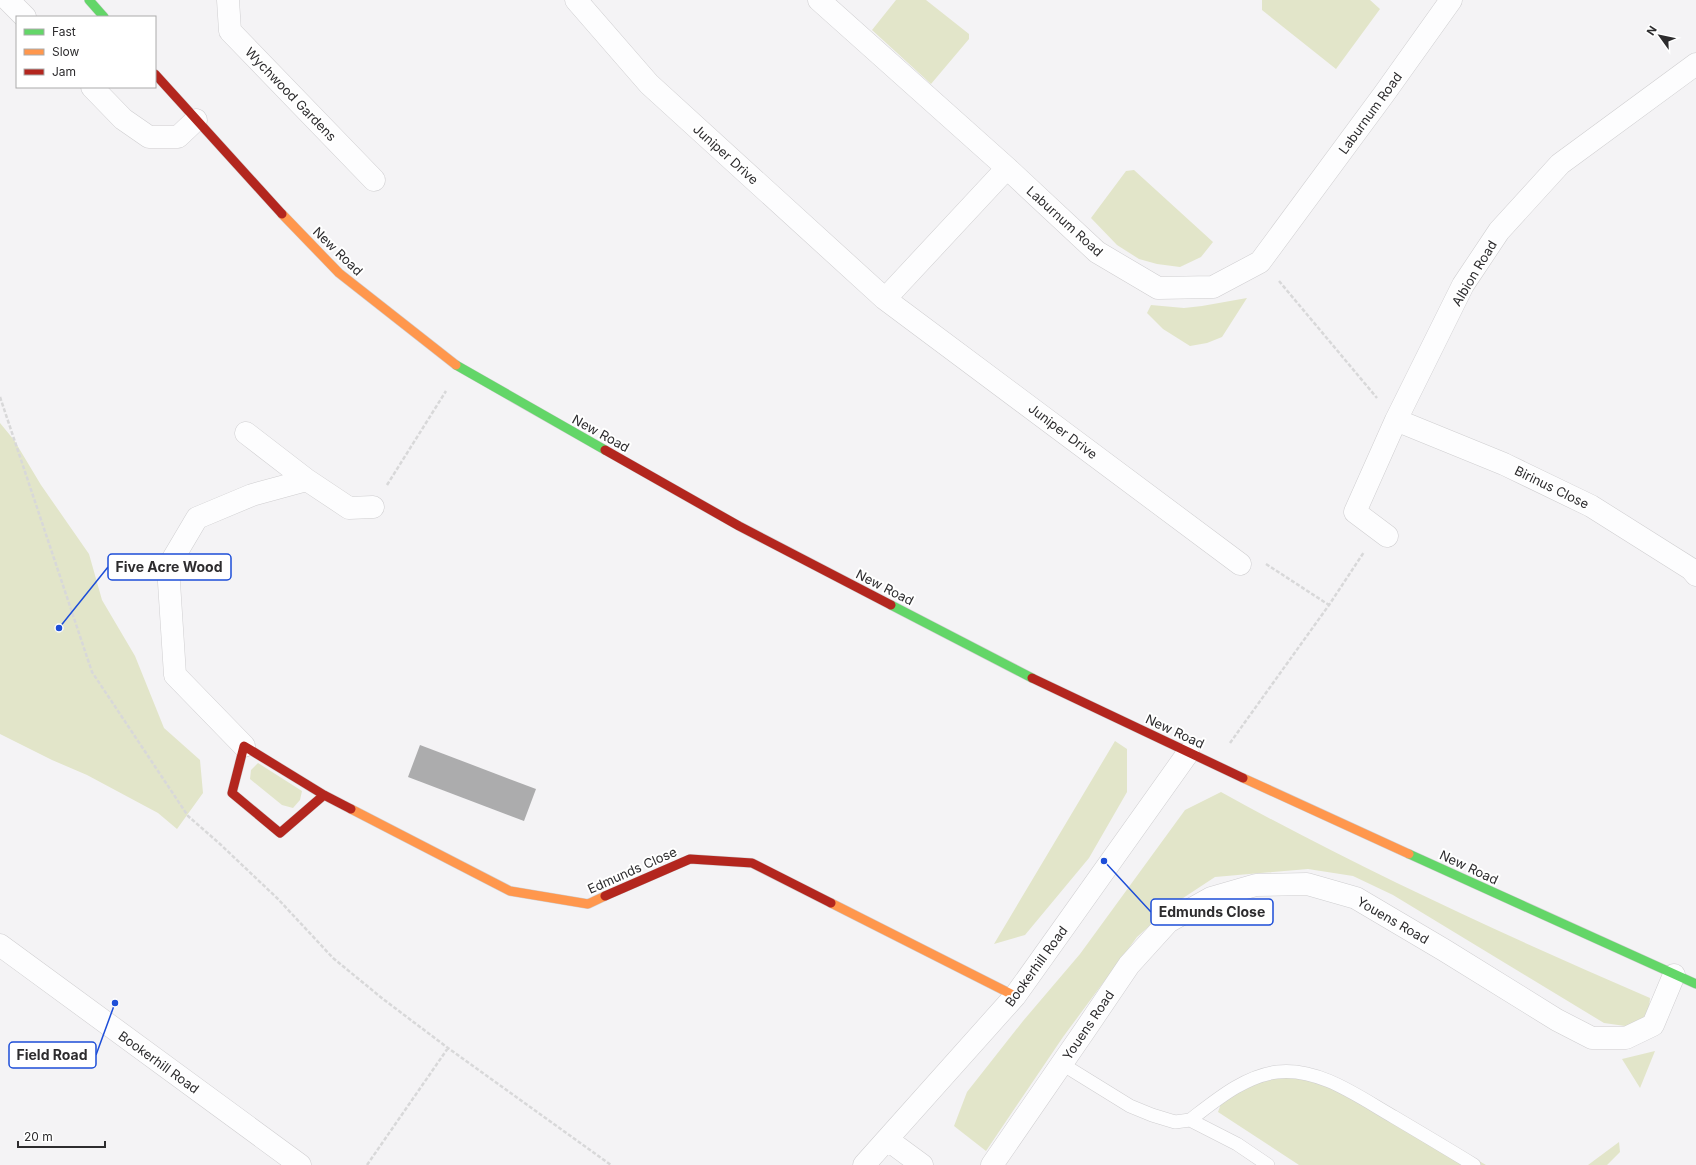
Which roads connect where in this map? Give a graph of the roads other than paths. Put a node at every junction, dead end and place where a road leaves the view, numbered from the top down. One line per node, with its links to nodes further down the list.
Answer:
1 (8, 0): 7 (street)
2 (89, 0): 8 (main road)
3 (228, 0): 14 (street, Wychwood Gardens)
4 (576, 0): 15 (street, Juniper Drive)
5 (819, 0): 13 (street, Laburnum Road)
6 (1451, 0): 13 (street, Laburnum Road)
7 (24, 16)
8 (103, 16)
9 (1696, 64): 16 (street, Albion Road)
10 (156, 75): 12 (main road, New Road)
11 (93, 88): 12 (street)
12 (196, 120): 24 (main road, New Road)
13 (1007, 168): 15 (street)
14 (374, 180)
15 (885, 299): 21 (street, Juniper Drive)
16 (1396, 420): 20 (street, Albion Road); 22 (street, Birinus Close)
17 (246, 433): 18 (street)
18 (307, 480): 19 (street); 23 (street)
19 (373, 507)
20 (1387, 536)
21 (1240, 564)
22 (1696, 575)
23 (244, 746): 25 (main road, Edmunds Close); 25 (main road)
24 (1188, 753): 27 (main road, New Road); 29 (street, Bookerhill Road)
25 (324, 795): 29 (main road, Edmunds Close)
26 (0, 945): 33 (street, Bookerhill Road)
27 (1674, 975): 28 (main road, New Road); 30 (street, Youens Road)
28 (1696, 984)
29 (1016, 996): 32 (street, Bookerhill Road)
30 (1062, 1064): 31 (lane); 36 (street, Youens Road)
31 (1190, 1120): 37 (lane); 38 (lane)
32 (888, 1140): 34 (street, Bookerhill Road); 35 (street)
33 (300, 1165)
34 (864, 1165)
35 (922, 1165)
36 (992, 1165)
37 (1268, 1165)
38 (1474, 1165)

